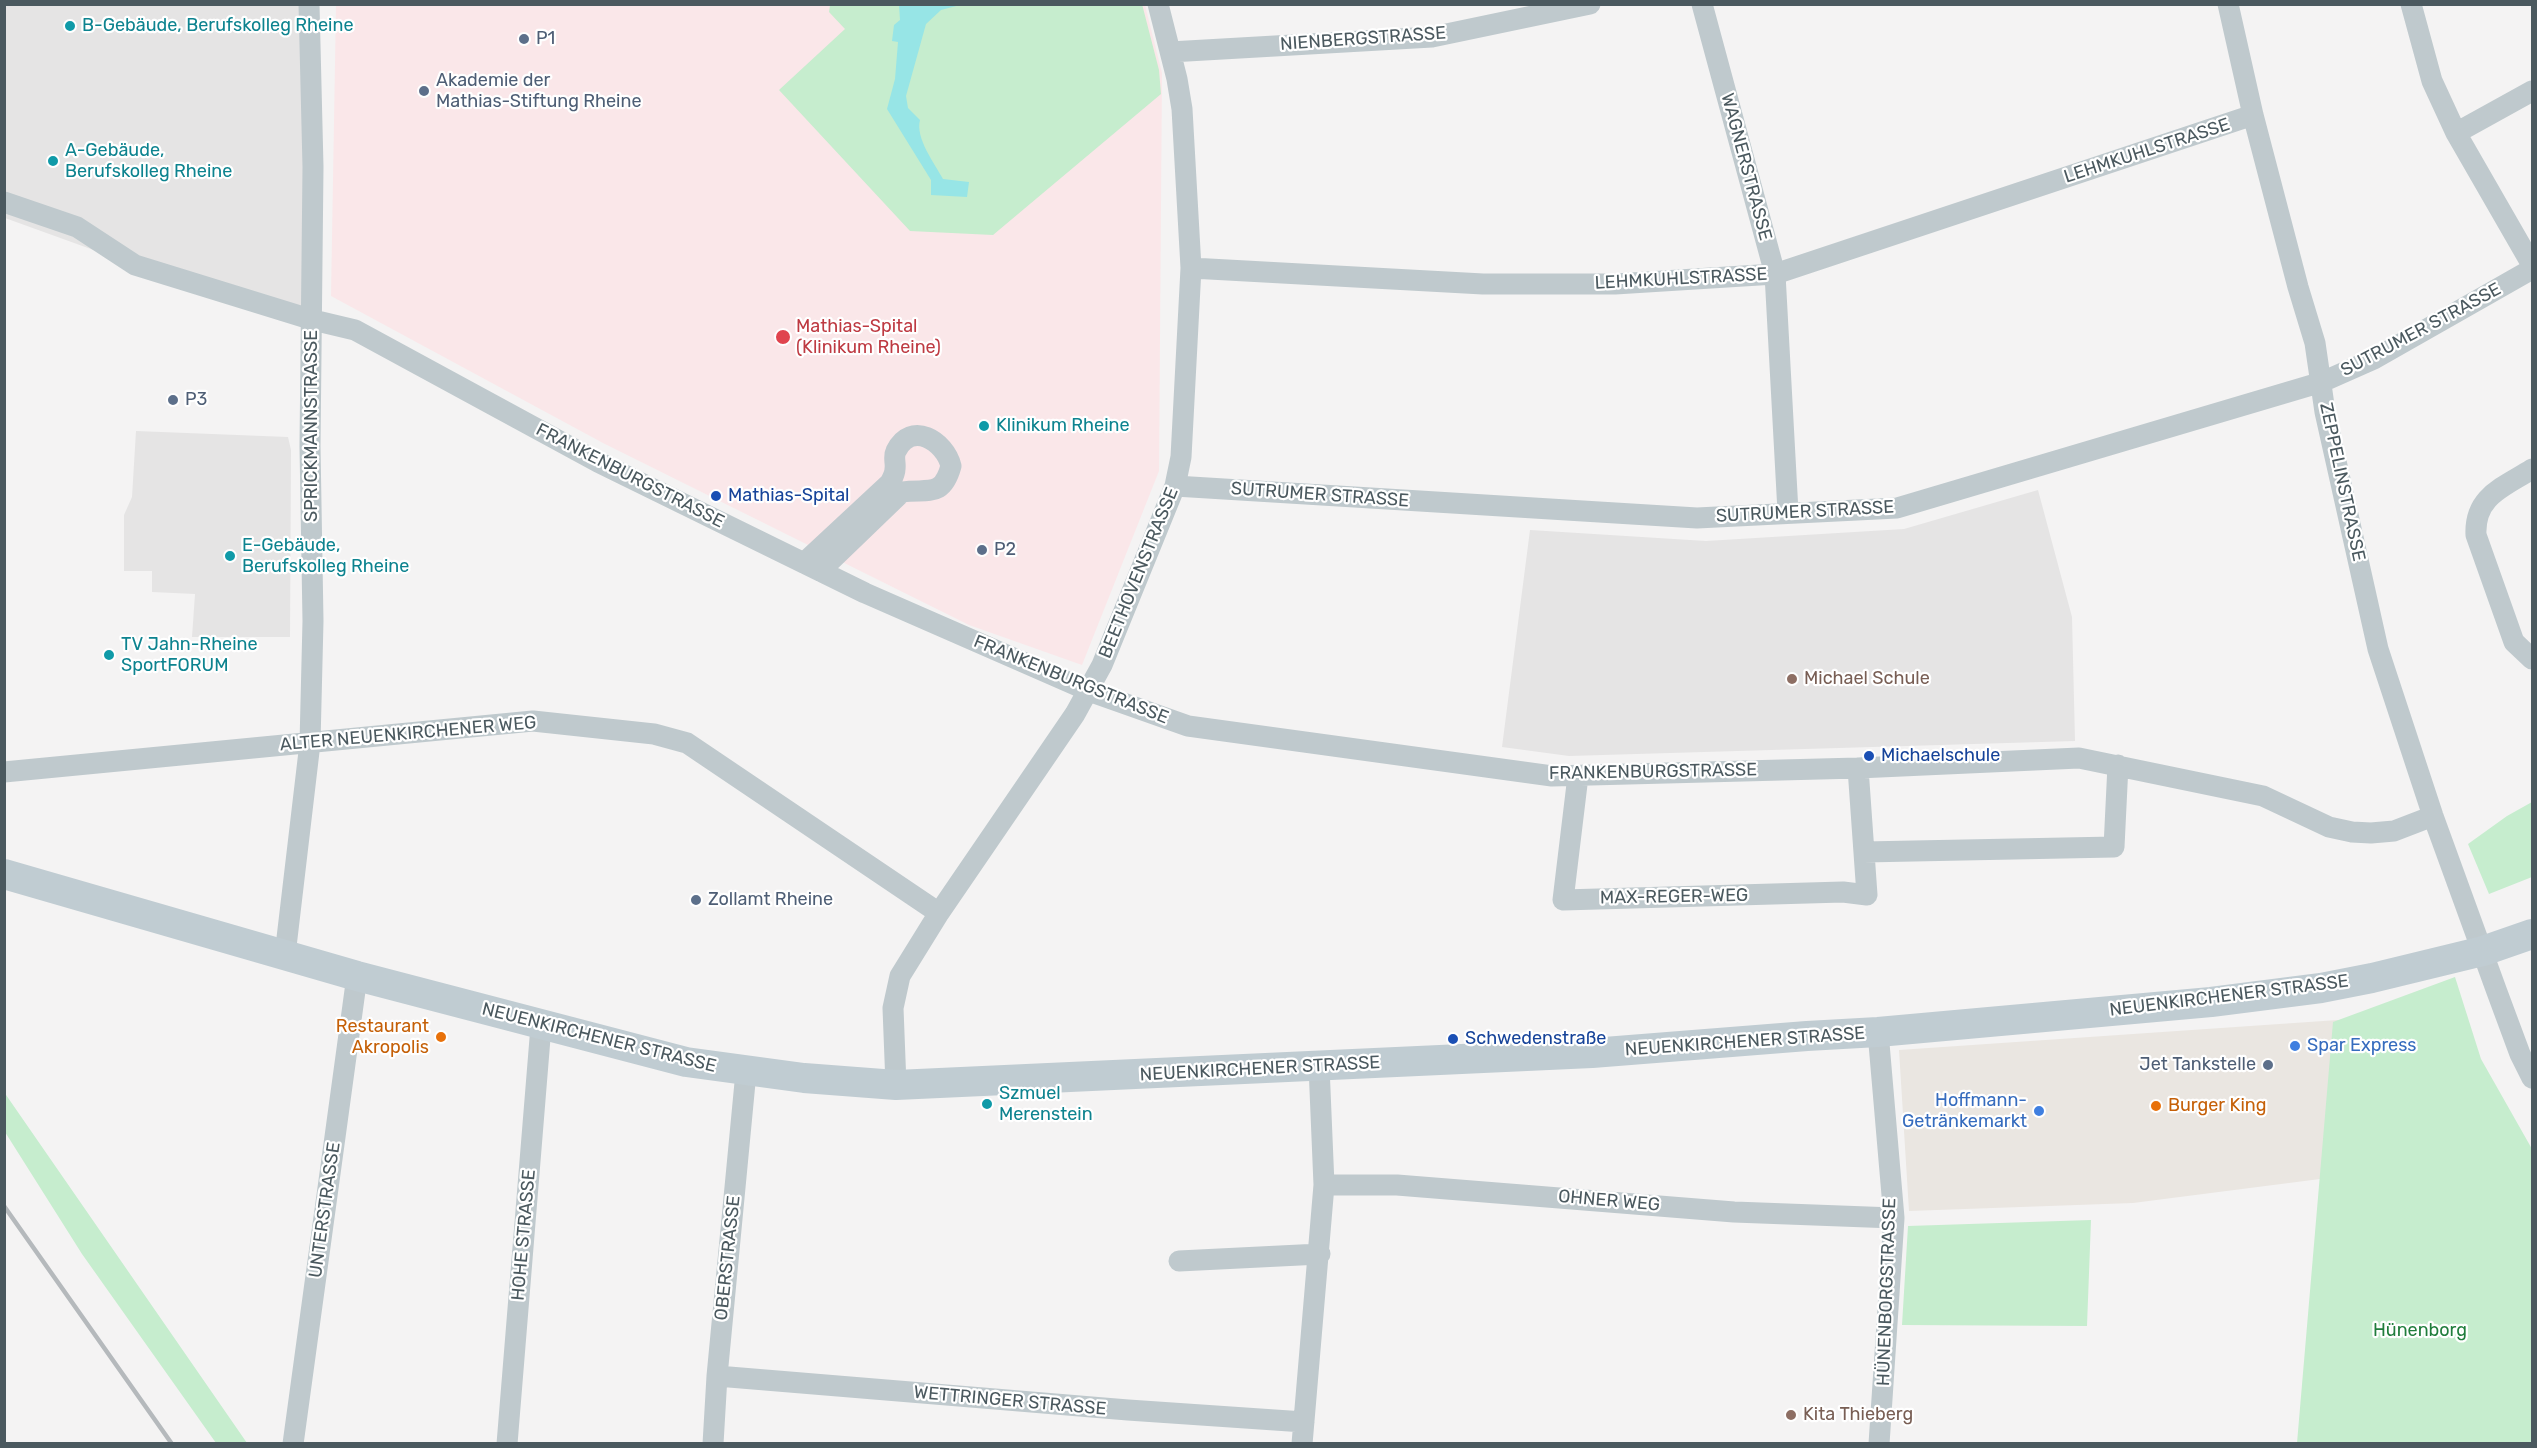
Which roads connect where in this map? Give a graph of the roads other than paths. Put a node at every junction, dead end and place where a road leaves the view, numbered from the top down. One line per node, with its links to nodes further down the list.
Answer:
1 (309, 4): 15 (street, SPRICKMANNSTRASSE)
2 (1158, 4): 7 (street, BEETHOVENSTRASSE)
3 (1590, 4): 7 (street, NIENBERGSTRASSE)
4 (1702, 4): 14 (street, WAGNERSTRASSE)
5 (2228, 4): 9 (street, ZEPPELINSTRASSE)
6 (2411, 4): 10 (street)
7 (1170, 52): 13 (street, BEETHOVENSTRASSE)
8 (2532, 92): 10 (street)
9 (2253, 115): 14 (street, LEHMKUHLSTRASSE); 16 (street, ZEPPELINSTRASSE)
10 (2456, 133): 12 (street)
11 (4, 202): 15 (street, FRANKENBURGSTRASSE)
12 (2532, 267): 16 (street, SUTRUMER STRASSE)
13 (1191, 268): 14 (street, LEHMKUHLSTRASSE); 18 (street, BEETHOVENSTRASSE)
14 (1774, 274): 19 (street, WAGNERSTRASSE)
15 (313, 320): 20 (street, FRANKENBURGSTRASSE); 23 (street, SPRICKMANNSTRASSE)
16 (2322, 382): 19 (street, SUTRUMER STRASSE); 28 (street, ZEPPELINSTRASSE)
17 (2532, 469): 21 (street)
18 (1175, 486): 19 (street, SUTRUMER STRASSE); 22 (street, BEETHOVENSTRASSE)
19 (1788, 512)
20 (812, 567): 20 (street); 22 (street, FRANKENBURGSTRASSE)
21 (2532, 659)
22 (1089, 691): 27 (street, FRANKENBURGSTRASSE); 31 (street, BEETHOVENSTRASSE)
23 (310, 743): 26 (street, ALTER NEUENKIRCHENER WEG); 31 (street, ALTER NEUENKIRCHENER WEG); 34 (street, SPRICKMANNSTRASSE)
24 (2118, 765): 25 (street, FRANKENBURGSTRASSE); 28 (street, FRANKENBURGSTRASSE); 29 (street)
25 (1858, 768): 27 (street, FRANKENBURGSTRASSE); 29 (street, MAX-REGER-WEG)
26 (4, 772)
27 (1578, 776): 29 (street, MAX-REGER-WEG)
28 (2433, 816): 33 (street, ZEPPELINSTRASSE)
29 (1864, 852)
30 (4, 874): 34 (street, NEUENKIRCHENER STRASSE)
31 (939, 913): 41 (street, BEETHOVENSTRASSE)
32 (2532, 934): 33 (street, NEUENKIRCHENER STRASSE)
33 (2483, 951): 37 (street, NEUENKIRCHENER STRASSE); 40 (street, ZEPPELINSTRASSE)
34 (285, 955): 35 (street, NEUENKIRCHENER STRASSE)
35 (357, 976): 36 (street, NEUENKIRCHENER STRASSE); 48 (street, UNTERSTRASSE)
36 (542, 1026): 39 (street, NEUENKIRCHENER STRASSE); 49 (street, HOHE STRASSE)
37 (1878, 1032): 38 (street, NEUENKIRCHENER STRASSE); 43 (street, HÜNENBORGSTRASSE)
38 (1319, 1066): 41 (street, NEUENKIRCHENER STRASSE); 42 (street)
39 (746, 1072): 41 (street, NEUENKIRCHENER STRASSE); 46 (street, OBERSTRASSE)
40 (2532, 1078)
41 (896, 1085)
42 (1324, 1185): 43 (street, OHNER WEG); 44 (street)
43 (1894, 1218): 52 (street, HÜNENBORGSTRASSE)
44 (1320, 1254): 45 (street); 47 (street)
45 (1179, 1260)
46 (717, 1376): 47 (street, WETTRINGER STRASSE); 50 (street, OBERSTRASSE)
47 (1304, 1422): 51 (street)
48 (293, 1443)
49 (507, 1443)
50 (713, 1443)
51 (1302, 1443)
52 (1879, 1443)

